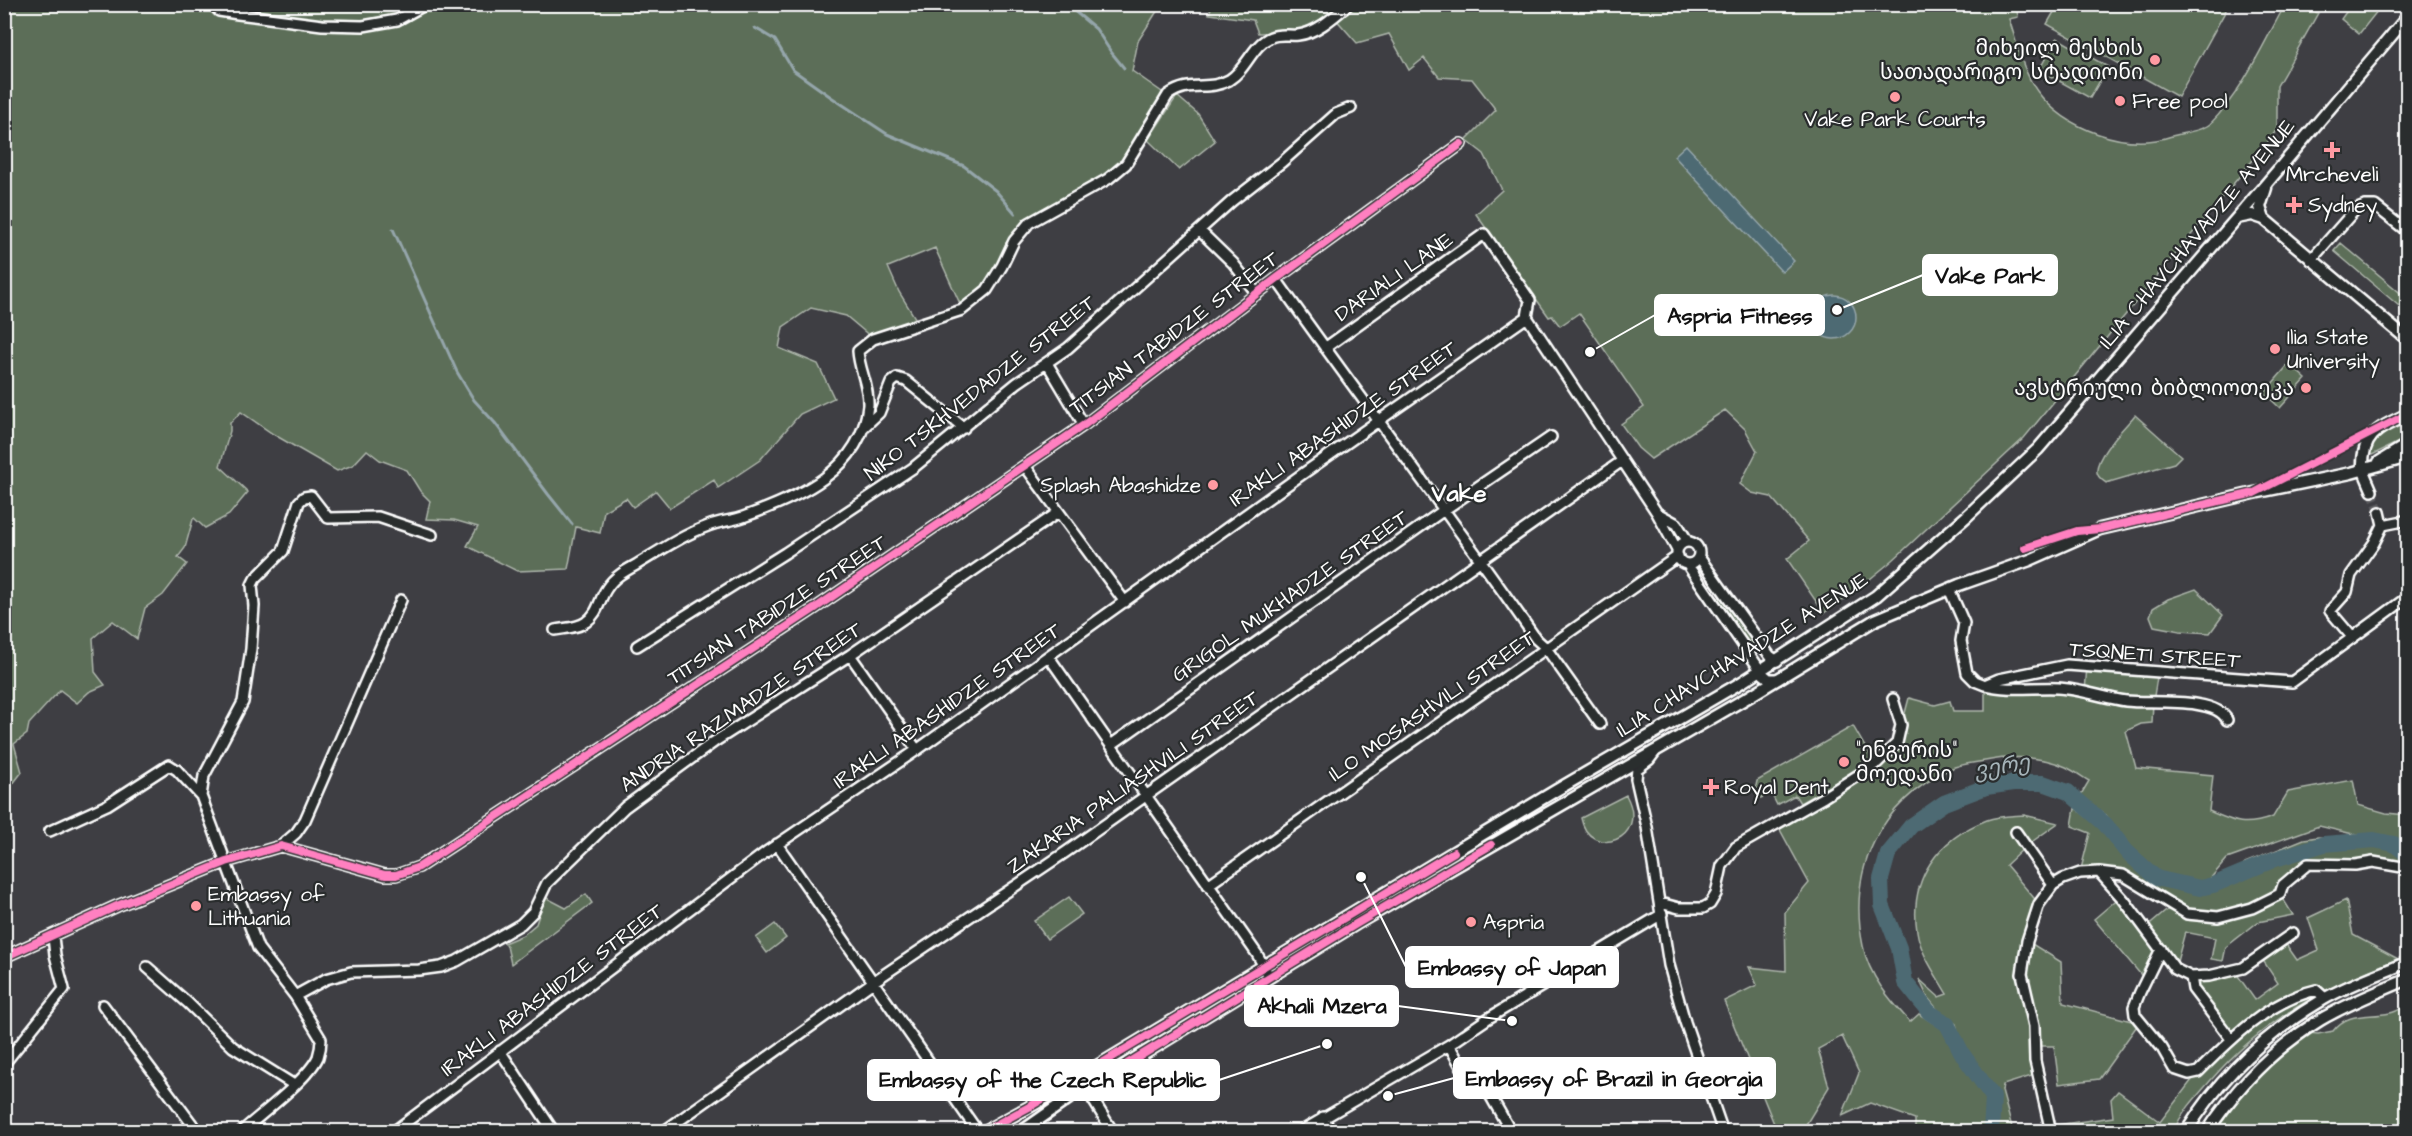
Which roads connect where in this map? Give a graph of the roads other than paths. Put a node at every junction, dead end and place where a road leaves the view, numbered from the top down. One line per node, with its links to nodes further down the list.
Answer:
1 (212, 4): 2 (street)
2 (426, 4)
3 (1349, 4): 22 (street)
4 (2408, 16): 7 (main road, ILIA CHAVCHAVADZE AVENUE)
5 (1351, 108): 10 (street, NIKO TSKHVEDADZE STREET)
6 (1461, 144): 13 (street, TITSIAN TABIDZE STREET)
7 (2267, 183): 8 (main road, ILIA CHAVCHAVADZE AVENUE); 9 (main road)
8 (2236, 218): 9 (main road); 53 (main road, ILIA CHAVCHAVADZE AVENUE)
9 (2264, 219): 12 (main road)
10 (1200, 231): 14 (street); 18 (street, NIKO TSKHVEDADZE STREET)
11 (2408, 232): 12 (street)
12 (2312, 260): 16 (main road)
13 (1276, 279): 14 (street, TITSIAN TABIDZE STREET); 17 (street)
14 (1257, 294): 21 (street, TITSIAN TABIDZE STREET)
15 (1527, 317): 17 (street, DARIALI LANE); 20 (street, IRAKLI ABASHIDZE STREET); 27 (street)
16 (2408, 340)
17 (1325, 348): 20 (street)
18 (1047, 363): 21 (street); 23 (street, NIKO TSKHVEDADZE STREET)
19 (2408, 414): 29 (main road)
20 (1377, 422): 31 (street); 46 (street, IRAKLI ABASHIDZE STREET)
21 (1084, 425): 28 (street, TITSIAN TABIDZE STREET)
22 (863, 428): 23 (street); 47 (street)
23 (964, 428): 49 (street, NIKO TSKHVEDADZE STREET)
24 (1551, 437): 31 (street, GRIGOL MUKHADZE STREET)
25 (2408, 444): 29 (main road)
26 (2408, 457): 29 (main road, ILIA CHAVCHAVADZE AVENUE)
27 (1622, 460): 34 (street); 41 (street, ZAKARIA PALIASHVILI STREET)
28 (1025, 466): 32 (street); 70 (street, TITSIAN TABIDZE STREET)
29 (2367, 469): 30 (street); 43 (main road, ILIA CHAVCHAVADZE AVENUE)
30 (2372, 491)
31 (1444, 510): 41 (street); 60 (street, GRIGOL MUKHADZE STREET)
32 (1059, 512): 46 (street); 51 (street, ANDRIA RAZMADZE STREET)
33 (2380, 512): 36 (street)
34 (1657, 513): 38 (street); 39 (street)
35 (2408, 520): 36 (street)
36 (2383, 525): 48 (street)
37 (432, 535): 66 (street)
38 (1688, 542): 39 (street); 40 (street)
39 (1678, 553): 42 (street); 50 (street, ILO MOSASHVILI STREET)
40 (1699, 557): 42 (street); 53 (street)
41 (1481, 561): 50 (street); 65 (street, ZAKARIA PALIASHVILI STREET)
42 (1687, 564): 54 (street)
43 (1949, 589): 55 (main road, ILIA CHAVCHAVADZE AVENUE); 56 (street)
44 (2408, 597): 48 (street, TSQNETI STREET)
45 (401, 600): 70 (street)
46 (1125, 602): 52 (street, IRAKLI ABASHIDZE STREET)
47 (555, 630)
48 (2352, 637): 56 (street, TSQNETI STREET)
49 (637, 646)
50 (1546, 648): 59 (street); 74 (street, ILO MOSASHVILI STREET)
51 (850, 655): 61 (street); 88 (street, ANDRIA RAZMADZE STREET)
52 (1049, 657): 60 (street); 61 (street, IRAKLI ABASHIDZE STREET)
53 (1777, 661): 54 (main road, ILIA CHAVCHAVADZE AVENUE)
54 (1760, 670): 55 (street); 84 (main road, ILIA CHAVCHAVADZE AVENUE)
55 (1778, 679): 62 (main road, ILIA CHAVCHAVADZE AVENUE)
56 (1985, 685): 58 (street)
57 (1893, 699): 76 (street)
58 (2227, 720)
59 (1600, 724)
60 (1111, 746): 65 (street)
61 (917, 750): 69 (street, IRAKLI ABASHIDZE STREET)
62 (1655, 752): 63 (main road, ILIA CHAVCHAVADZE AVENUE); 64 (street)
63 (1617, 772): 64 (street); 84 (main road, ILIA CHAVCHAVADZE AVENUE)
64 (1636, 779): 76 (street)
65 (1147, 794): 74 (street); 87 (street, ZAKARIA PALIASHVILI STREET)
66 (201, 796): 67 (street); 71 (street)
67 (50, 831)
68 (2016, 832): 75 (street)
69 (777, 844): 87 (street); 93 (street, IRAKLI ABASHIDZE STREET)
70 (281, 846): 71 (street)
71 (226, 862): 79 (street); 88 (street)
72 (2408, 868): 73 (street)
73 (2099, 872): 75 (street); 80 (street)
74 (1208, 885): 84 (street)
75 (2053, 885): 110 (street)
76 (1660, 903): 77 (street)
77 (1662, 914): 92 (street); 109 (street)
78 (2293, 933): 85 (street)
79 (53, 936): 81 (street); 94 (street)
80 (2161, 950): 85 (street); 91 (street)
81 (4, 957)
82 (2408, 962): 89 (main road)
83 (147, 967): 95 (street)
84 (1267, 972): 96 (main road, ILIA CHAVCHAVADZE AVENUE); 103 (main road, ILIA CHAVCHAVADZE AVENUE)
85 (2191, 977): 91 (street)
86 (2408, 979): 112 (main road)
87 (873, 982): 102 (street, ZAKARIA PALIASHVILI STREET); 103 (street)
88 (295, 996): 95 (street)
89 (2325, 999): 91 (street); 111 (main road)
90 (103, 1005): 98 (street)
91 (2231, 1039)
92 (1449, 1045): 97 (street); 108 (street)
93 (500, 1051): 100 (street, IRAKLI ABASHIDZE STREET); 101 (street)
94 (4, 1064)
95 (294, 1085): 99 (street)
96 (1085, 1087): 104 (main road, ILIA CHAVCHAVADZE AVENUE); 105 (street)
97 (1323, 1117): 106 (street); 107 (street)
98 (198, 1131)
99 (241, 1131)
100 (393, 1131)
101 (554, 1131)
102 (663, 1131)
103 (979, 1131)
104 (1021, 1131)
105 (1113, 1131)
106 (1300, 1131)
107 (1331, 1131)
108 (1510, 1131)
109 (1723, 1131)
110 (2051, 1131)
111 (2186, 1131)
112 (2206, 1131)

